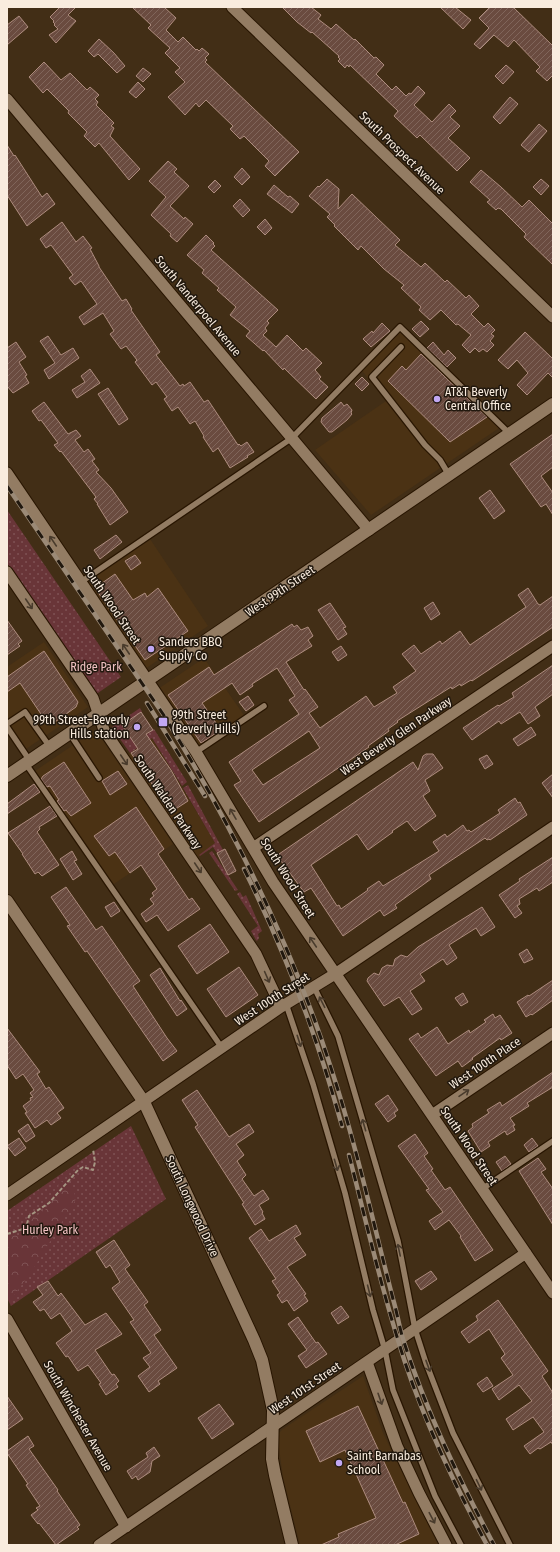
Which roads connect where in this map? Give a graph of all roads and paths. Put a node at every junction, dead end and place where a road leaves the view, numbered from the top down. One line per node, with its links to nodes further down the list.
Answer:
1 (232, 7): 3 (street, South Prospect Avenue)
2 (7, 99): 7 (street, South Vanderpoel Avenue)
3 (553, 317)
4 (401, 347): 9 (lane)
5 (553, 404): 6 (street, West 99th Street)
6 (510, 434): 7 (lane); 9 (street, West 99th Street)
7 (292, 438): 10 (street, South Vanderpoel Avenue); 12 (lane)
8 (7, 473): 12 (street, South Wood Street, one-way to 8)
9 (450, 475): 10 (street, West 99th Street)
10 (369, 530): 14 (street, West 99th Street)
11 (7, 572): 16 (street, South Walden Parkway, one-way to 16)
12 (81, 582): 14 (street, South Wood Street, one-way to 12)
13 (553, 646): 26 (street, West Beverly Glen Parkway)
14 (148, 681): 16 (street, West 99th Street); 21 (street, South Wood Street)
15 (264, 706): 21 (lane)
16 (98, 715): 19 (street, West 99th Street); 30 (street, South Walden Parkway, one-way to 30)
17 (7, 724): 20 (lane)
18 (7, 727): 22 (lane)
19 (70, 734): 20 (street, West 99th Street); 24 (lane)
20 (50, 747): 22 (street, West 99th Street)
21 (196, 752): 26 (street, South Wood Street, one-way to 21)
22 (28, 762): 23 (street, West 99th Street); 32 (lane)
23 (7, 776)
24 (99, 778)
25 (553, 826): 28 (street, West 100th Street)
26 (253, 848): 28 (street, South Wood Street, one-way to 26)
27 (7, 901): 33 (street, South Longwood Drive)
28 (335, 974): 29 (street, West 100th Street); 34 (street, South Wood Street)
29 (314, 987): 30 (street, West 100th Street); 43 (lane, one-way to 29)
30 (283, 1006): 32 (street, West 100th Street); 44 (lane, one-way to 44)
31 (553, 1033): 34 (street, West 100th Place, one-way to 31)
32 (222, 1048): 33 (street, West 100th Street)
33 (144, 1102): 38 (street, West 100th Street); 46 (street, South Longwood Drive)
34 (432, 1115): 37 (street, South Wood Street)
35 (553, 1141): 37 (lane)
36 (92, 1148): 39 (path)
37 (482, 1189): 40 (street, South Wood Street)
38 (7, 1195)
39 (7, 1234)
40 (526, 1254): 41 (street, South Wood Street); 43 (street, West 101st Street)
41 (553, 1291)
42 (7, 1319): 47 (street, South Winchester Avenue)
43 (415, 1329): 44 (street, West 101st Street); 52 (lane, one-way to 52)
44 (385, 1350): 45 (street, West 101st Street); 51 (lane)
45 (367, 1362): 46 (street, West 101st Street); 50 (street, one-way to 50)
46 (273, 1426): 47 (street, West 101st Street); 49 (street, South Longwood Drive)
47 (126, 1527): 48 (street, West 101st Street)
48 (99, 1545)
49 (292, 1545)
50 (446, 1545)
51 (461, 1545)
52 (510, 1545)

